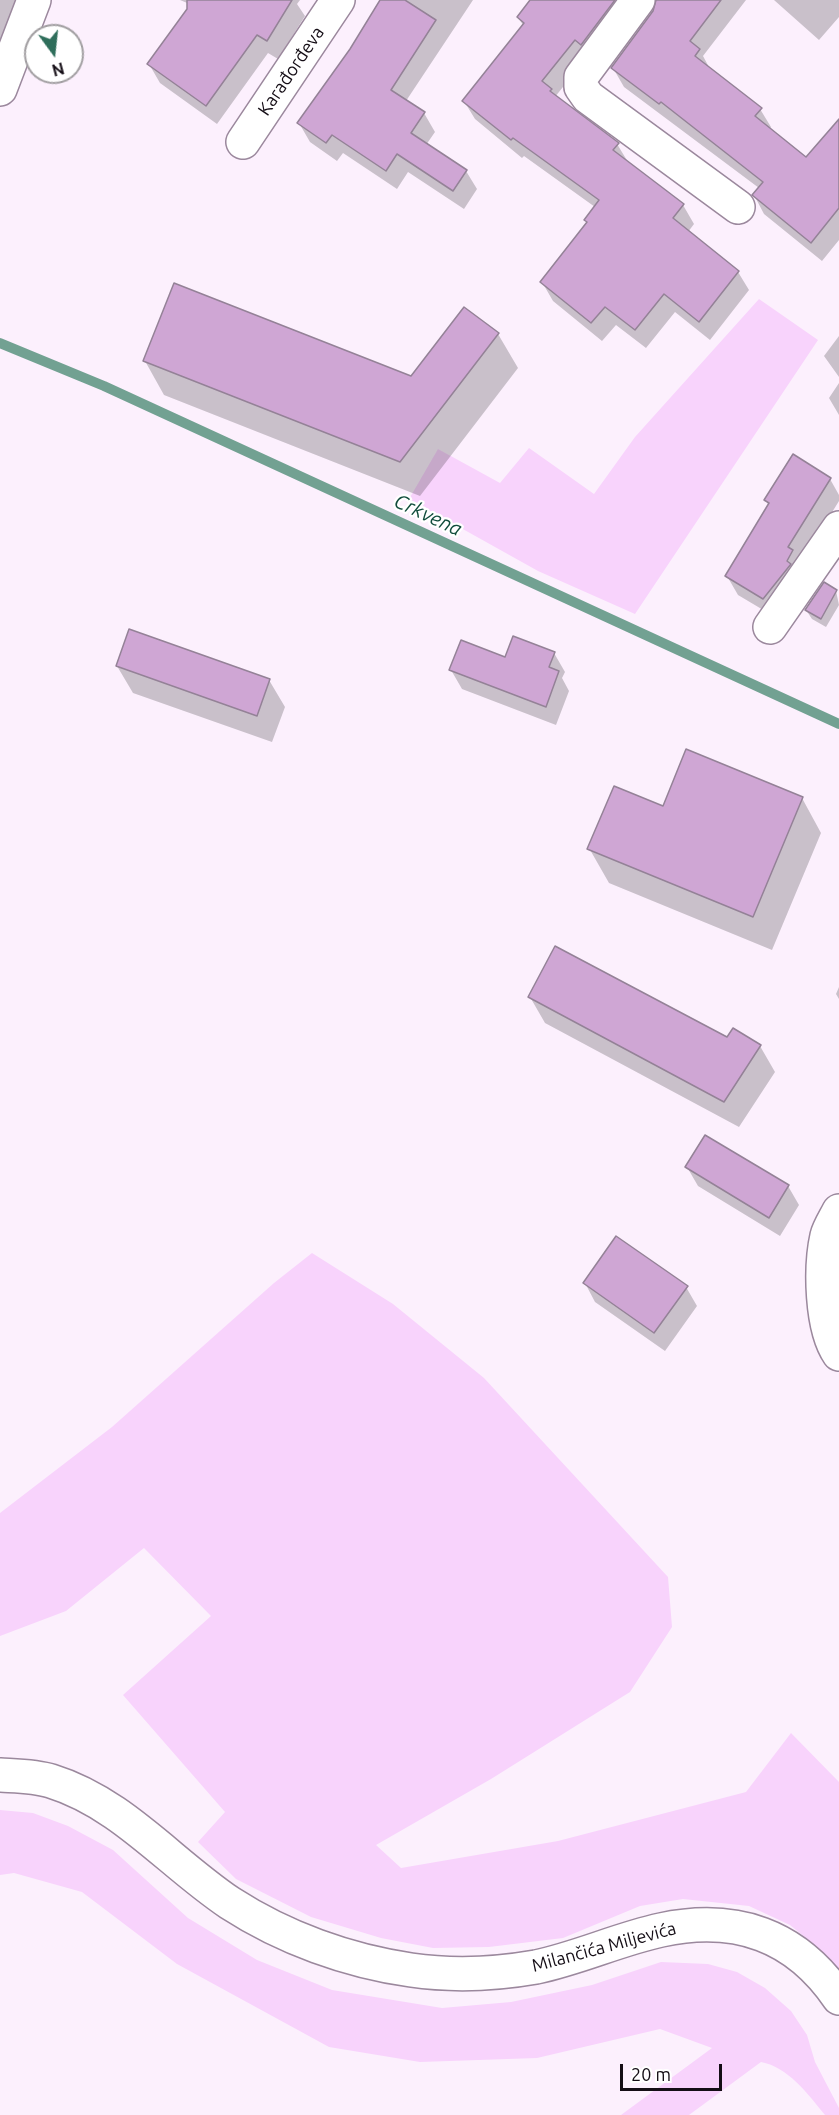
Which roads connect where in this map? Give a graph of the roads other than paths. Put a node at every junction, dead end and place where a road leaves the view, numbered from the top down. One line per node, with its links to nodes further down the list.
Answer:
1 (34, 0): 4 (street)
2 (338, 0): 5 (street, Karađorđeva)
3 (638, 0): 6 (street)
4 (0, 89)
5 (243, 142)
6 (738, 207)
7 (839, 528): 8 (street)
8 (770, 627)
9 (839, 1211): 10 (street)
10 (839, 1354)
11 (0, 1775): 12 (street, Milančića Miljevića)
12 (839, 1998)

